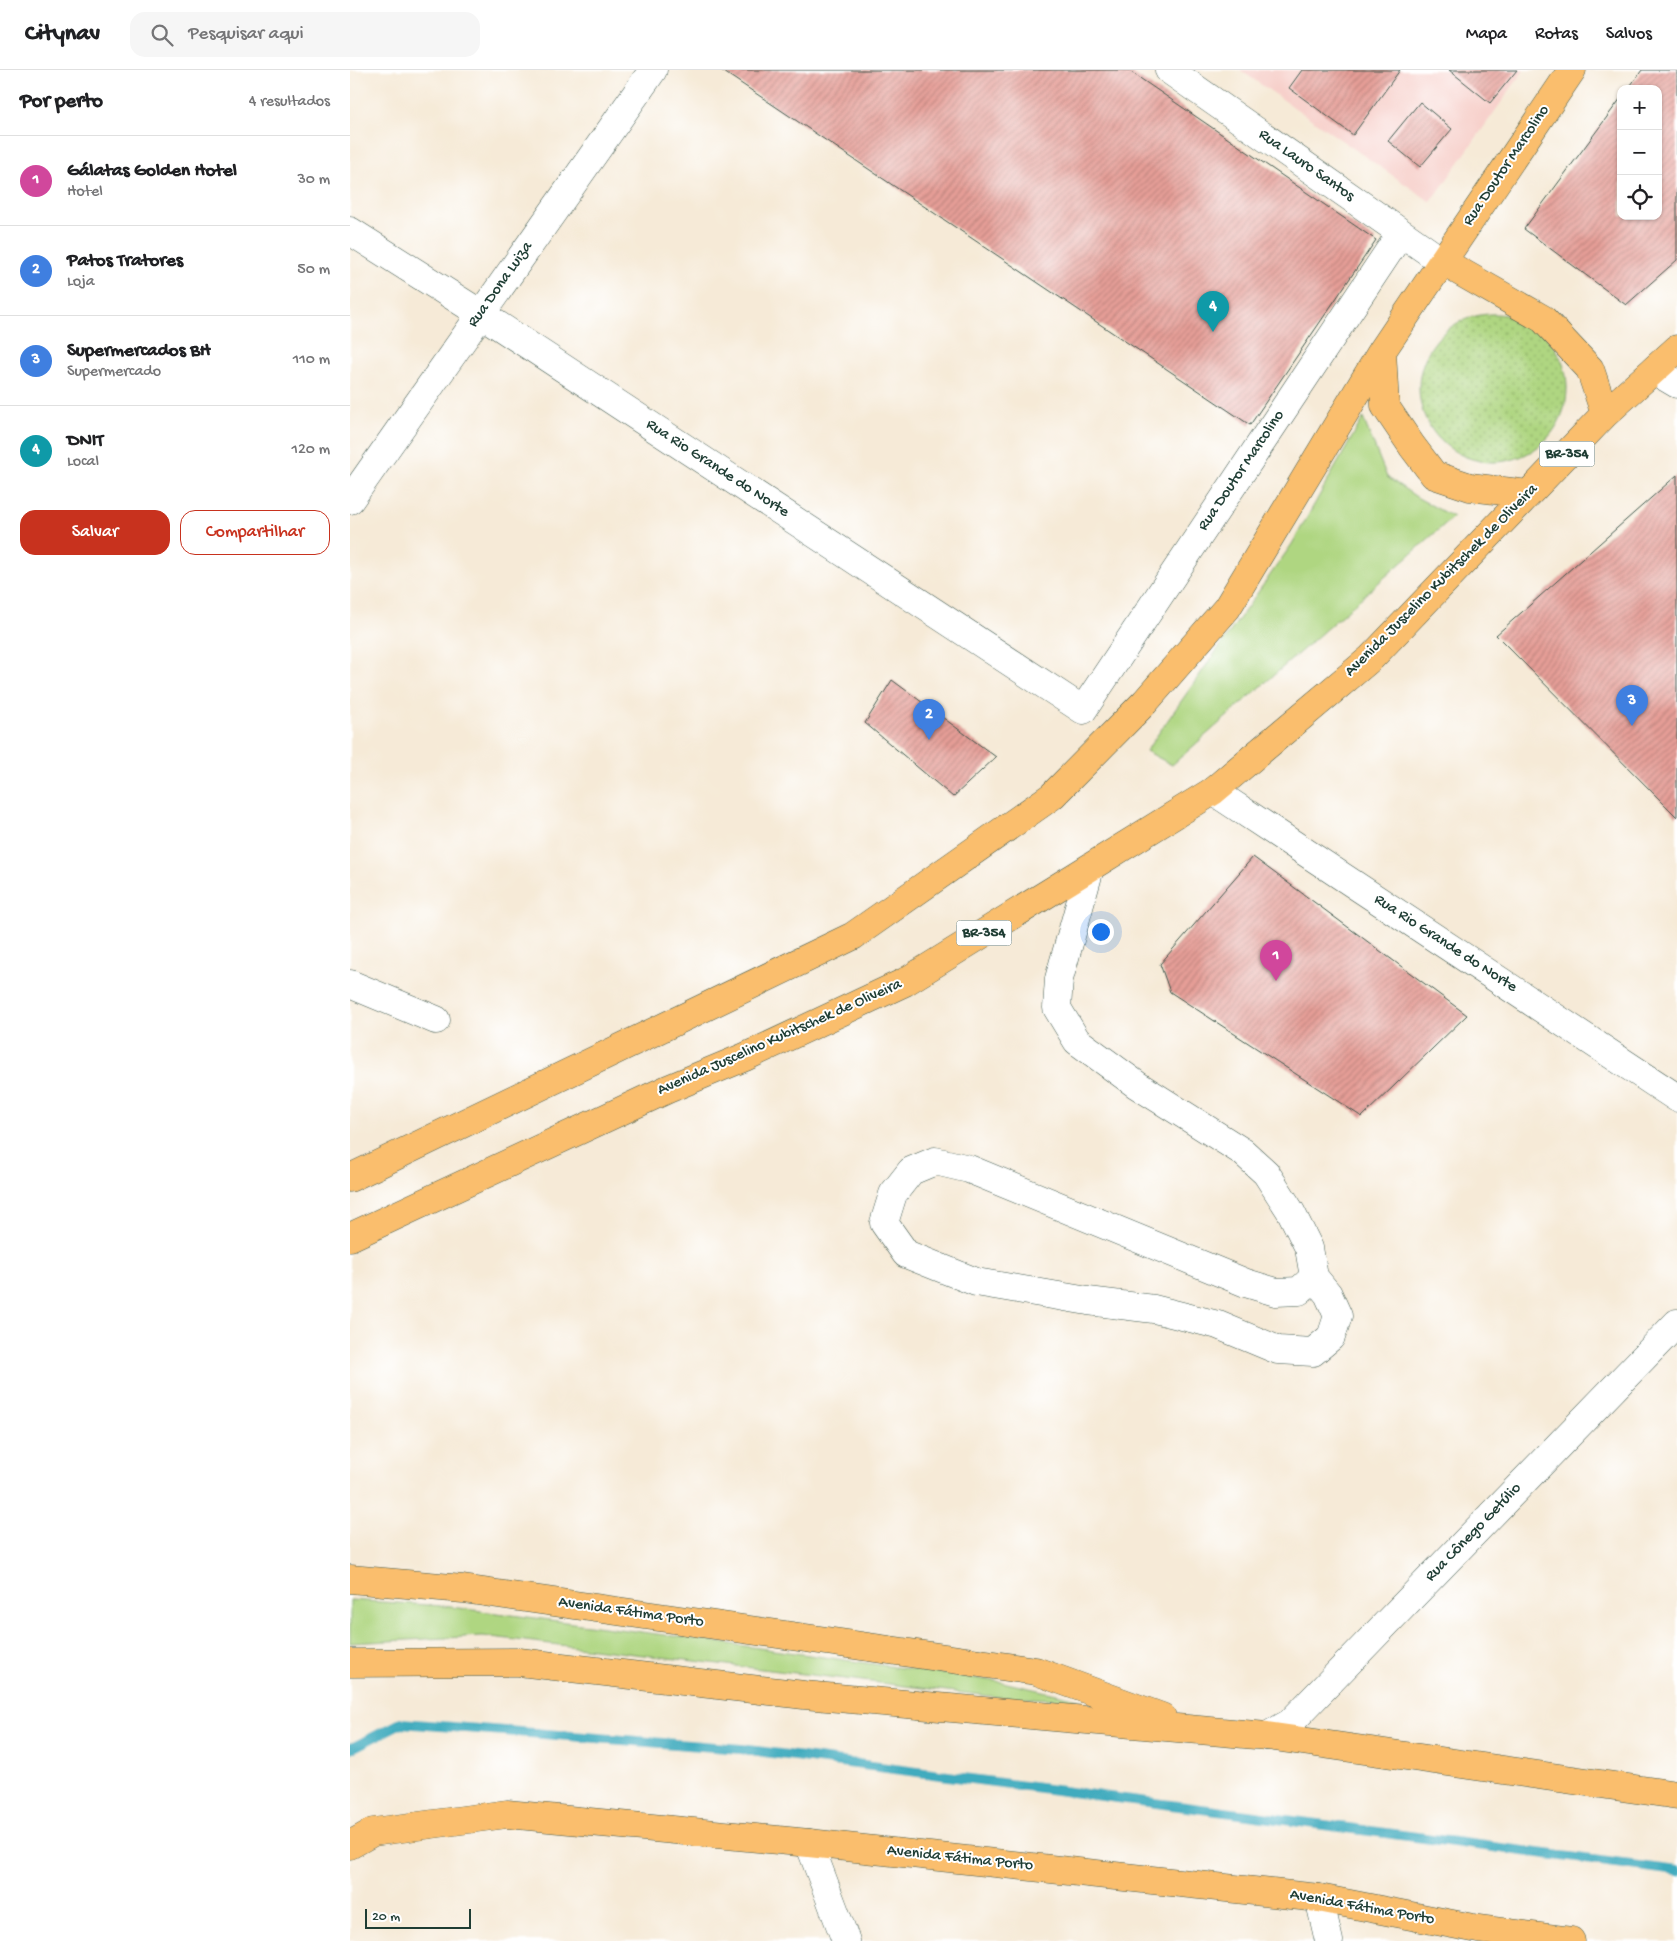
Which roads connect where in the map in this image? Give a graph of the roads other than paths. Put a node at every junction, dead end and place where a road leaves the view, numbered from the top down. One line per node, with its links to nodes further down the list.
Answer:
1 (653, 70): 7 (street, Rua Dona Luiza)
2 (1169, 70): 5 (street, Rua Lauro Santos)
3 (1572, 70): 6 (main road, Rua Doutor Marcolino)
4 (350, 231): 7 (street, Rua Rio Grande do Norte)
5 (1401, 233): 6 (street, Rua Lauro Santos); 14 (street, Rua Doutor Marcolino)
6 (1443, 262): 9 (main road); 11 (main road)
7 (481, 314): 13 (street, Rua Dona Luiza); 14 (street, Rua Rio Grande do Norte)
8 (1677, 349): 10 (main road, BR-354)
9 (1382, 352): 12 (main road); 20 (main road)
10 (1666, 378): 11 (main road, BR-354)
11 (1605, 414): 12 (main road, Avenida Juscelino Kubitschek de Oliveira / BR-354)
12 (1528, 494): 15 (main road, Avenida Juscelino Kubitschek de Oliveira / BR-354)
13 (350, 500)
14 (1083, 710)
15 (1213, 791): 16 (main road, Avenida Juscelino Kubitschek de Oliveira / BR-354); 19 (street, Rua Rio Grande do Norte)
16 (1090, 868): 21 (main road, Avenida Juscelino Kubitschek de Oliveira / BR-354); 22 (street)
17 (350, 984): 18 (street)
18 (436, 1020)
19 (1677, 1098)
20 (350, 1178)
21 (350, 1238)
22 (1314, 1277): 22 (street)
23 (1677, 1323): 27 (street, Rua Cônego Getúlio)
24 (350, 1579): 26 (main road, Avenida Fátima Porto)
25 (350, 1663): 26 (main road, Avenida Fátima Porto)
26 (1199, 1730): 27 (main road, Avenida Fátima Porto)
27 (1267, 1736): 28 (main road, Avenida Fátima Porto)
28 (1677, 1795)
29 (809, 1842): 30 (main road, Avenida Fátima Porto); 31 (main road, Avenida Fátima Porto); 33 (street)
30 (350, 1845)
31 (1319, 1898): 32 (main road, Avenida Fátima Porto); 34 (street)
32 (1475, 1935): 35 (main road, Avenida Fátima Porto)
33 (846, 1941)
34 (1329, 1941)
35 (1571, 1941)

